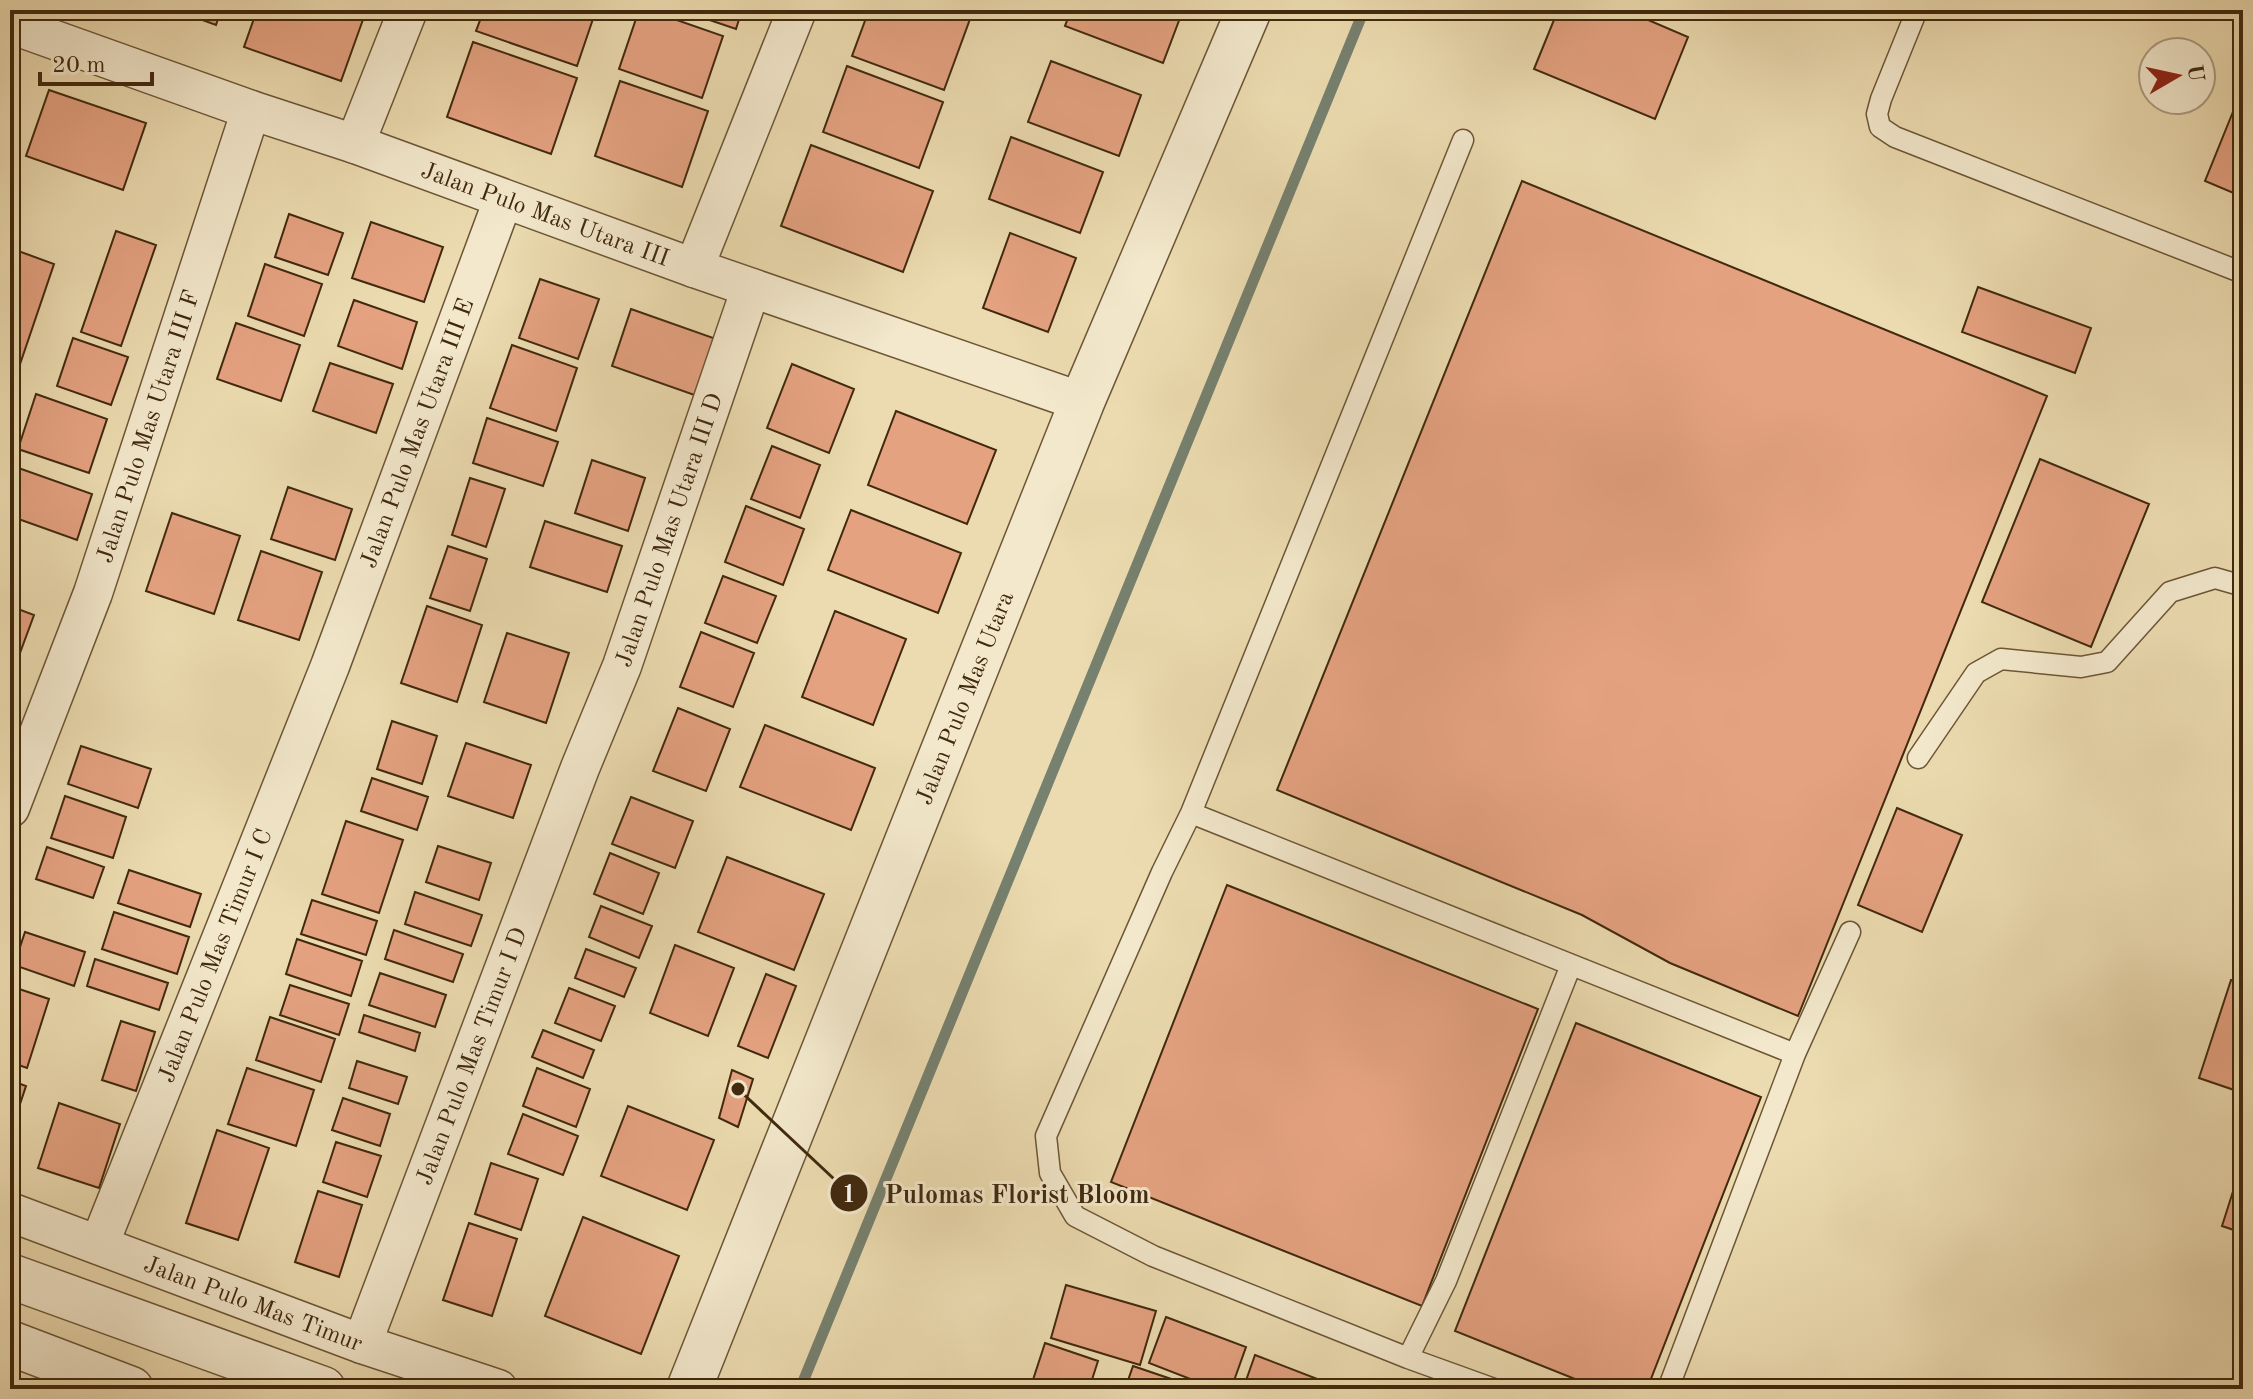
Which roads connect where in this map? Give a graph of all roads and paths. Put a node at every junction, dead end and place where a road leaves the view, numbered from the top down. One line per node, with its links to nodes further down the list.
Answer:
1 (408, 10): 8 (street)
2 (797, 10): 10 (street)
3 (1249, 10): 13 (street, Jalan Pulo Mas Utara)
4 (1917, 10): 11 (lane)
5 (12, 21): 6 (street, Jalan Pulo Mas Utara III)
6 (251, 110): 8 (street, Jalan Pulo Mas Utara III); 18 (street, Jalan Pulo Mas Utara III F)
7 (1463, 140): 19 (lane)
8 (355, 144): 9 (street, Jalan Pulo Mas Utara III)
9 (503, 200): 10 (street, Jalan Pulo Mas Utara III); 15 (street, Jalan Pulo Mas Utara III E)
10 (694, 268): 12 (street, Jalan Pulo Mas Utara III)
11 (2243, 273)
12 (751, 288): 13 (street, Jalan Pulo Mas Utara III); 17 (street, Jalan Pulo Mas Utara III D)
13 (1082, 402): 32 (street, Jalan Pulo Mas Utara)
14 (2243, 586): 16 (lane)
15 (330, 666): 24 (street, Jalan Pulo Mas Timur I C)
16 (1918, 758)
17 (580, 768): 27 (street, Jalan Pulo Mas Timur I D)
18 (10, 808)
19 (1191, 813): 21 (lane); 28 (lane)
20 (1850, 932): 22 (lane)
21 (1571, 965): 22 (lane); 28 (lane)
22 (1795, 1054): 34 (lane)
23 (10, 1212): 24 (street, Jalan Pulo Mas Timur)
24 (99, 1245): 27 (street, Jalan Pulo Mas Timur)
25 (10, 1276): 30 (street)
26 (10, 1343): 29 (street)
27 (362, 1344): 31 (street, Jalan Pulo Mas Timur)
28 (1408, 1358): 33 (lane)
29 (112, 1386)
30 (323, 1389)
31 (498, 1389)
32 (689, 1389)
33 (1494, 1389)
34 (1668, 1389)

